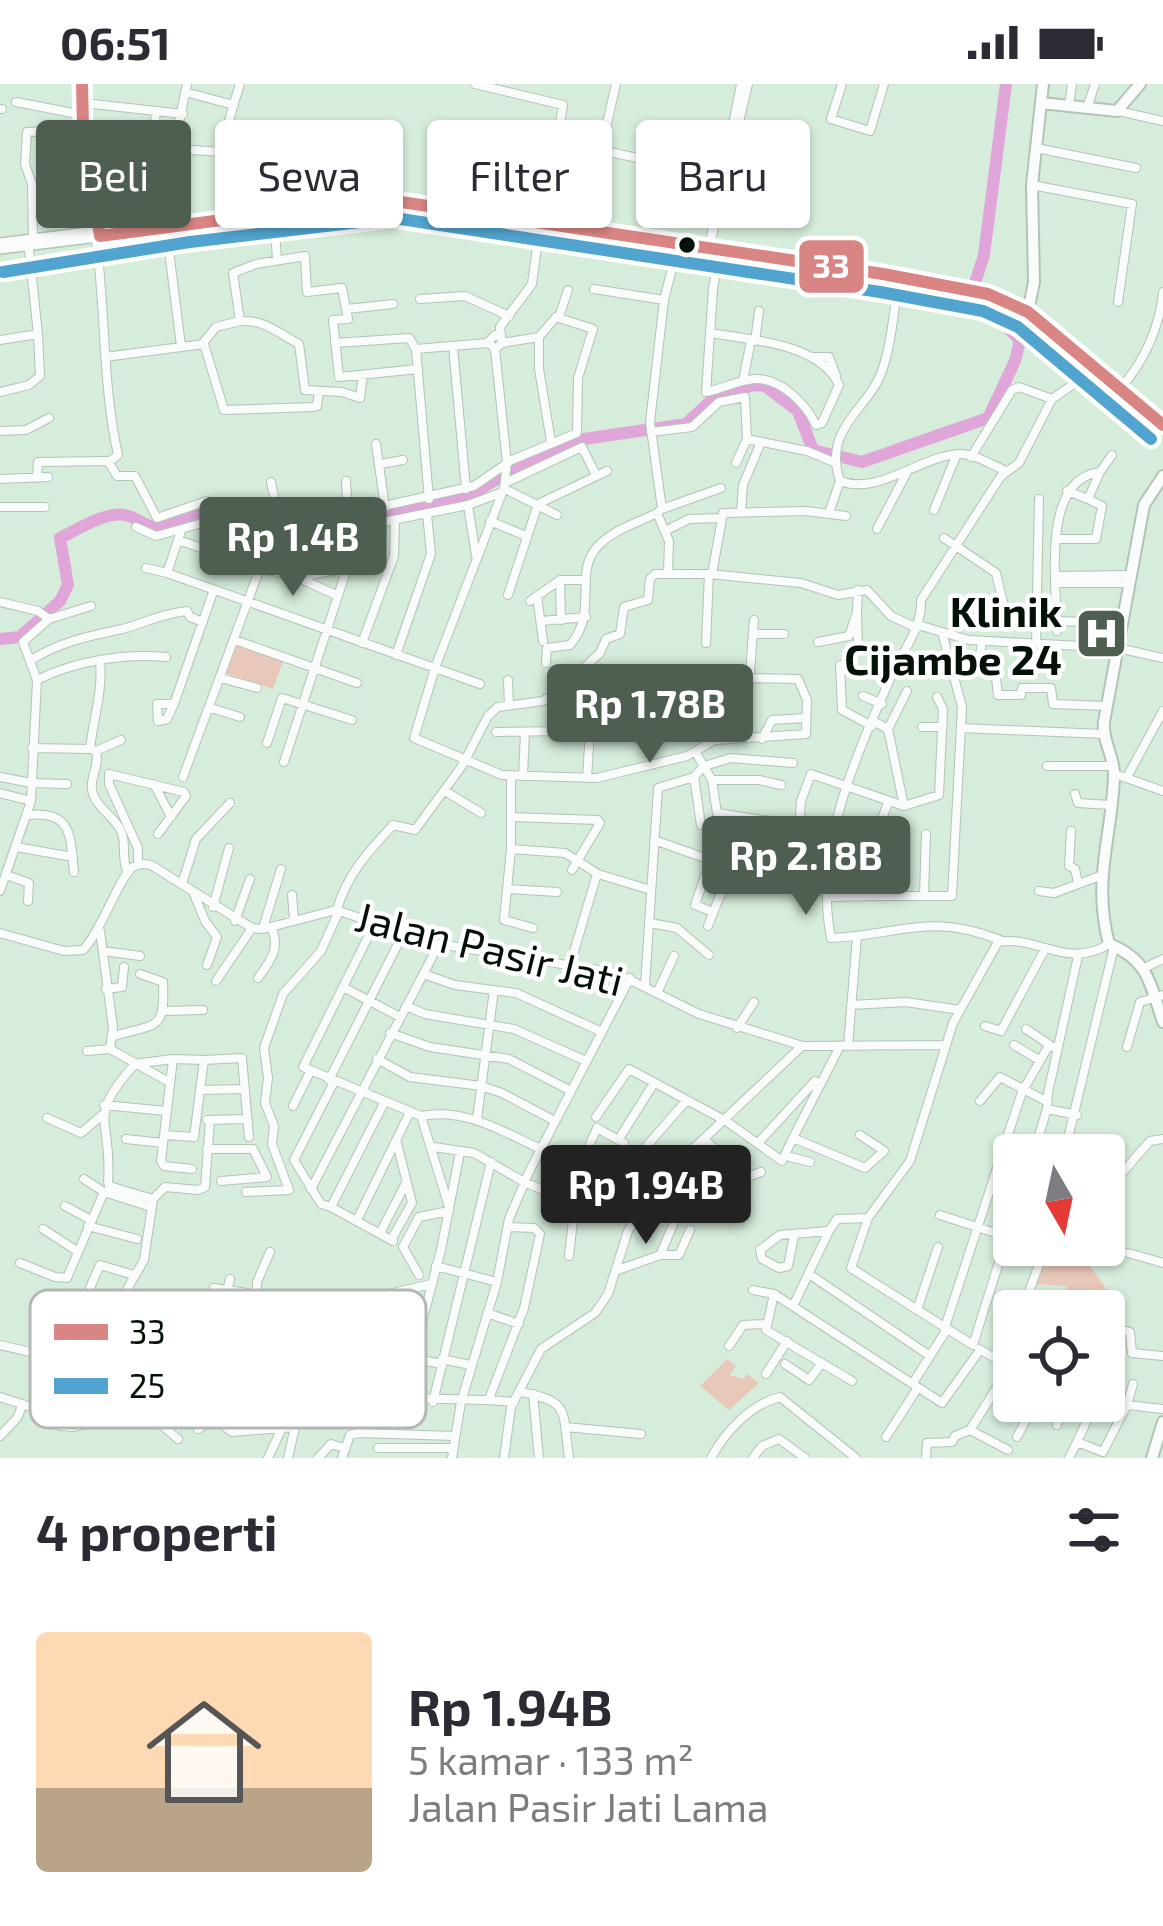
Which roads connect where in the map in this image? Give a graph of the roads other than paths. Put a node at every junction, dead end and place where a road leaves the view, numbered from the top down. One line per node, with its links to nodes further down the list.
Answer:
1 (82, 84): 23 (main road)
2 (241, 84): 17 (street)
3 (476, 84): 12 (street)
4 (616, 84): 29 (street)
5 (745, 84): 30 (street)
6 (842, 84): 7 (street)
7 (884, 84)
8 (1043, 84): 16 (street)
9 (1072, 84): 18 (street)
10 (1095, 84): 19 (street)
11 (1140, 84): 21 (street)
12 (497, 87): 14 (street)
13 (186, 88): 17 (street); 22 (street)
14 (522, 89): 28 (street)
15 (16, 102): 23 (street)
16 (1041, 103): 18 (street); 31 (street)
17 (233, 105): 27 (street)
18 (1069, 107): 19 (street)
19 (1088, 108): 21 (street)
20 (155, 111): 22 (street); 23 (street); 25 (street)
21 (1117, 111): 24 (street)
22 (183, 114): 26 (street)
23 (83, 116): 39 (main road); 41 (street)
24 (1161, 118)
25 (156, 120)
26 (181, 120)
27 (229, 120)
28 (560, 120)
29 (608, 120)
30 (737, 120)
31 (1035, 148): 32 (street); 33 (street)
32 (1136, 168)
33 (1032, 185): 51 (street); 55 (street)
34 (403, 203): 38 (highway)
35 (164, 228): 39 (highway); 67 (street)
36 (275, 228): 44 (street)
37 (715, 228): 42 (street)
38 (539, 230): 40 (highway); 56 (street)
39 (98, 238): 41 (highway); 70 (street)
40 (678, 244): 42 (highway); 50 (street)
41 (31, 246): 43 (highway); 60 (street)
42 (713, 246): 45 (highway); 59 (street)
43 (0, 250)
44 (277, 260): 53 (street); 58 (street)
45 (899, 278): 55 (highway); 91 (street)
46 (594, 289): 50 (street)
47 (568, 290): 57 (street)
48 (1163, 292): 75 (street)
49 (420, 299): 56 (street)
50 (664, 300): 81 (street)
51 (1118, 302)
52 (393, 304): 53 (street)
53 (347, 309): 65 (street)
54 (759, 311): 63 (street)
55 (1028, 312): 72 (highway)
56 (507, 315): 64 (street)
57 (560, 317): 61 (street); 84 (street)
58 (240, 321): 66 (street); 76 (street)
59 (710, 333): 63 (street); 74 (street)
60 (37, 335): 62 (street); 77 (street)
61 (538, 337): 64 (street); 84 (street)
62 (0, 340)
63 (753, 340): 74 (street); 74 (street)
64 (496, 342): 68 (street); 102 (street)
65 (335, 343): 69 (street); 73 (street)
66 (203, 344): 67 (street); 76 (street)
67 (181, 346): 70 (street)
68 (453, 347): 69 (street); 107 (street)
69 (416, 349): 71 (street)
70 (105, 356): 92 (street)
71 (418, 369): 73 (street); 109 (street)
72 (1095, 369): 75 (highway); 78 (street)
73 (363, 375): 76 (street)
74 (743, 381)
75 (1118, 390): 80 (highway)
76 (319, 391)
77 (0, 392)
78 (1052, 399): 89 (street); 96 (street)
79 (49, 418): 82 (street)
80 (1163, 425)
81 (651, 428): 83 (street); 118 (street)
82 (0, 431)
83 (747, 439): 85 (street); 93 (street)
84 (551, 442): 102 (street)
85 (761, 442): 91 (street); 120 (street)
86 (376, 444): 94 (street)
87 (957, 454): 89 (street); 97 (street); 117 (street)
88 (1112, 454): 98 (street)
89 (971, 457): 96 (street)
90 (403, 460): 94 (street)
91 (836, 460): 104 (street)
92 (110, 461): 101 (street); 129 (street)
93 (736, 463)
94 (381, 464): 116 (street)
95 (607, 471): 99 (street)
96 (1007, 471): 136 (street)
97 (907, 472): 104 (street); 130 (street)
98 (1100, 472): 108 (street); 111 (street)
99 (596, 475): 102 (street); 112 (street)
100 (1163, 476): 145 (street)
101 (0, 478)
102 (505, 479): 107 (street); 112 (street); 113 (street); 126 (street)
103 (346, 481): 128 (street)
104 (840, 481): 121 (street)
105 (271, 482): 125 (street)
106 (721, 488): 118 (street)
107 (466, 489): 109 (street)
108 (1067, 491): 111 (street); 132 (street)
109 (429, 499): 116 (street)
110 (1039, 499): 176 (street)
111 (1088, 499): 132 (street)
112 (538, 504): 122 (street); 134 (street)
113 (468, 506): 119 (street); 137 (street)
114 (0, 507): 115 (street)
115 (45, 507)
116 (386, 507): 128 (street)
117 (934, 510)
118 (659, 511): 131 (street); 147 (street)
119 (427, 514): 127 (street); 179 (street)
120 (741, 514): 121 (street); 124 (street)
121 (829, 514): 123 (street)
122 (556, 515)
123 (846, 516)
124 (721, 518): 131 (street); 143 (street)
125 (279, 520): 128 (street); 129 (street)
126 (490, 520): 134 (street); 137 (street)
127 (394, 521): 128 (street); 174 (street)
128 (348, 522): 133 (street); 140 (street)
129 (146, 525): 133 (street)
130 (878, 529)
131 (665, 531): 141 (street)
132 (1057, 534): 148 (street)
133 (179, 535): 139 (street); 142 (street)
134 (526, 536): 152 (street)
135 (944, 538): 136 (street)
136 (958, 546): 156 (street); 165 (street)
137 (476, 557): 187 (street)
138 (146, 568): 142 (street)
139 (260, 568): 144 (street); 154 (street)
140 (347, 568): 144 (street); 151 (street)
141 (668, 572): 143 (street); 207 (street)
142 (166, 573): 150 (street)
143 (711, 574): 149 (street); 175 (street)
144 (297, 577): 151 (street)
145 (1129, 579): 148 (street); 178 (street)
146 (560, 580): 147 (street); 160 (street); 162 (street)
147 (586, 580): 159 (street)
148 (1057, 580): 164 (street)
149 (858, 590): 157 (street); 165 (street)
150 (213, 592): 154 (street); 163 (street)
151 (338, 596): 166 (street)
152 (508, 596)
153 (0, 602): 158 (street)
154 (248, 604): 166 (street); 170 (street)
155 (91, 606): 158 (street)
156 (1004, 607)
157 (857, 612): 173 (street); 177 (street)
158 (47, 617): 182 (street)
159 (586, 617): 160 (street); 184 (street)
160 (561, 620): 162 (street)
161 (754, 620): 167 (street)
162 (541, 621): 171 (street)
163 (203, 622): 182 (street); 204 (street)
164 (1086, 622)
165 (918, 627): 169 (street); 205 (street)
166 (326, 630): 174 (street); 186 (street)
167 (754, 634): 168 (street); 189 (street)
168 (784, 634)
169 (943, 636): 172 (street); 218 (street)
170 (235, 640): 186 (street); 188 (street)
171 (543, 641)
172 (982, 641): 176 (street); 209 (street)
173 (818, 642)
174 (362, 643): 179 (street)
175 (706, 643)
176 (1036, 645): 178 (street)
177 (858, 648)
178 (1118, 648): 181 (street); 209 (street)
179 (397, 655): 187 (street)
180 (166, 657): 183 (street)
181 (1163, 658)
182 (31, 660): 190 (street)
183 (100, 661): 190 (street); 232 (street)
184 (546, 663)
185 (840, 665): 215 (street)
186 (314, 667): 192 (street); 206 (street)
187 (436, 668): 194 (street); 234 (street)
188 (221, 678): 196 (street); 210 (street)
189 (751, 678): 213 (street); 229 (street)
190 (37, 680): 231 (street)
191 (508, 680): 207 (street)
192 (357, 682)
193 (722, 684): 195 (street)
194 (480, 685)
195 (699, 685): 198 (street); 219 (street)
196 (257, 688)
197 (907, 691): 220 (street)
198 (643, 693): 201 (street); 224 (street)
199 (863, 696): 205 (street)
200 (578, 698): 203 (street)
201 (607, 698): 203 (street); 224 (street)
202 (937, 698): 217 (street)
203 (592, 699): 225 (street)
204 (174, 704)
205 (882, 704): 215 (street)
206 (303, 705): 214 (street); 230 (street); 235 (street)
207 (509, 705): 234 (street)
208 (558, 705): 223 (street)
209 (1107, 706): 226 (street)
210 (211, 708): 212 (street); 244 (street)
211 (1163, 711): 239 (street)
212 (240, 718)
213 (806, 718): 227 (street); 227 (street)
214 (352, 720)
215 (873, 724): 220 (street); 251 (street)
216 (922, 727): 217 (street)
217 (943, 727): 260 (street)
218 (961, 728): 226 (street); 298 (street)
219 (672, 729)
220 (888, 729): 260 (street)
221 (496, 732): 222 (street)
222 (525, 732): 223 (street); 241 (street)
223 (555, 732): 225 (street)
224 (605, 732): 225 (street)
225 (590, 733): 245 (street)
226 (1103, 734): 239 (street)
227 (762, 739): 229 (street)
228 (121, 740): 232 (street)
229 (713, 740): 233 (street)
230 (267, 743)
231 (32, 748): 232 (street); 247 (street)
232 (93, 750): 281 (street)
233 (696, 753): 237 (street); 245 (street)
234 (465, 760): 240 (street); 252 (street)
235 (284, 762)
236 (793, 764): 237 (street)
237 (704, 766): 243 (street); 246 (street)
238 (1047, 766): 239 (street)
239 (1118, 773): 253 (street); 259 (street)
240 (511, 775): 241 (street); 264 (street)
241 (523, 776): 245 (street)
242 (0, 777): 247 (street)
243 (694, 777): 266 (street); 270 (street)
244 (183, 778)
245 (587, 778)
246 (712, 780): 250 (street); 265 (street)
247 (31, 783): 248 (street); 256 (street)
248 (67, 784)
249 (154, 784): 263 (street); 263 (street); 277 (street)
250 (781, 785)
251 (845, 786): 258 (street); 276 (street); 276 (street)
252 (445, 791): 261 (street); 301 (street)
253 (1163, 791)
254 (0, 793): 256 (street)
255 (1075, 794): 259 (street)
256 (31, 801): 262 (street)
257 (230, 803): 287 (street)
258 (888, 803): 260 (street); 297 (street)
259 (1110, 805): 285 (street)
260 (904, 806)
261 (481, 813)
262 (27, 815): 271 (street); 274 (street)
263 (171, 817): 268 (street)
264 (511, 817): 273 (street); 278 (street)
265 (769, 820)
266 (701, 825)
267 (1071, 831): 288 (street)
268 (158, 834)
269 (926, 834): 298 (street)
270 (654, 840): 275 (street); 290 (street)
271 (16, 847): 274 (street); 284 (street)
272 (229, 848): 300 (street)
273 (511, 849): 278 (street); 289 (street)
274 (73, 857): 282 (street)
275 (711, 859): 279 (street); 302 (street)
276 (830, 862): 296 (street)
277 (138, 864): 281 (street); 287 (street)
278 (575, 865): 283 (street)
279 (730, 867): 296 (street); 302 (street)
280 (280, 868): 308 (street)
281 (127, 871): 310 (street)
282 (74, 872)
283 (598, 874): 290 (street); 325 (street)
284 (6, 875): 291 (street); 299 (street)
285 (1100, 875): 288 (street); 316 (street)
286 (250, 879): 304 (street)
287 (182, 884): 293 (street)
288 (1078, 884): 292 (street)
289 (508, 889): 294 (street); 309 (street)
290 (652, 890): 306 (street)
291 (0, 891)
292 (1039, 891)
293 (194, 892): 300 (street); 324 (street)
294 (557, 892)
295 (292, 895): 303 (street)
296 (826, 895): 297 (street); 313 (street)
297 (880, 896): 298 (street)
298 (924, 896)
299 (28, 901)
300 (213, 907): 304 (street)
301 (338, 910): 303 (street, Jalan Pasir Jati); 305 (street, Jalan Pasir Jati); 433 (street)
302 (713, 912): 307 (street)
303 (294, 919): 308 (street, Jalan Pasir Jati)
304 (236, 921): 308 (street)
305 (375, 923): 311 (street, Jalan Pasir Jati); 335 (street)
306 (650, 923): 319 (street); 333 (street)
307 (708, 926)
308 (262, 928): 330 (street); 332 (street)
309 (533, 928)
310 (100, 929): 312 (street); 318 (street)
311 (404, 932): 315 (street, Jalan Pasir Jati); 339 (street)
312 (0, 933)
313 (857, 937): 314 (street); 341 (street)
314 (1000, 940): 317 (street); 344 (street)
315 (439, 944): 325 (street, Jalan Pasir Jati); 329 (street)
316 (1112, 945): 322 (street); 327 (street); 389 (street)
317 (1045, 949): 322 (street); 349 (street)
318 (103, 951): 320 (street); 334 (street)
319 (709, 955)
320 (140, 956)
321 (674, 956): 337 (street)
322 (1078, 956): 359 (street)
323 (1163, 959): 327 (street)
324 (207, 964)
325 (570, 964): 331 (street, Jalan Pasir Jati)
326 (124, 967): 334 (street)
327 (1144, 968): 338 (street)
328 (140, 974): 345 (street)
329 (422, 974): 336 (street); 342 (street)
330 (258, 978)
331 (630, 978): 333 (street, Jalan Pasir Jati); 352 (street)
332 (216, 981)
333 (645, 985): 337 (street, Jalan Pasir Jati)
334 (106, 988): 354 (street)
335 (343, 988): 339 (street); 370 (street)
336 (494, 990): 348 (street); 352 (street)
337 (658, 992): 350 (street, Jalan Pasir Jati)
338 (1159, 996): 347 (street); 360 (street)
339 (368, 1001): 346 (street); 371 (street)
340 (754, 1002): 350 (street)
341 (851, 1005): 344 (street); 357 (street)
342 (406, 1006): 346 (street); 348 (street)
343 (203, 1010): 345 (street)
344 (960, 1010): 358 (street)
345 (164, 1011): 354 (street)
346 (400, 1017): 353 (street)
347 (1163, 1022)
348 (490, 1024): 363 (street); 368 (street)
349 (985, 1026)
350 (737, 1028): 356 (street)
351 (1027, 1029): 359 (street)
352 (602, 1032): 368 (street)
353 (390, 1033): 363 (street); 365 (street)
354 (114, 1036): 361 (street)
355 (1014, 1045): 367 (street)
356 (803, 1046): 357 (street); 398 (street)
357 (844, 1046): 358 (street); 405 (street)
358 (945, 1046): 443 (street)
359 (1054, 1046): 367 (street); 385 (street)
360 (1127, 1048)
361 (110, 1049): 362 (street); 369 (street)
362 (87, 1052)
363 (485, 1053): 375 (street); 379 (street)
364 (173, 1059): 366 (street); 369 (street); 373 (street)
365 (377, 1059): 375 (street); 378 (street)
366 (204, 1060): 376 (street); 377 (street)
367 (1039, 1060): 380 (street)
368 (586, 1062): 379 (street)
369 (138, 1063): 373 (street); 384 (street)
370 (310, 1072): 371 (street); 386 (street)
371 (332, 1081): 378 (street); 431 (street)
372 (815, 1081): 411 (street)
373 (170, 1082): 387 (street)
374 (654, 1083): 381 (street); 394 (street); 400 (street)
375 (481, 1086): 395 (street); 397 (street)
376 (244, 1089): 377 (street); 393 (street)
377 (201, 1090): 396 (street)
378 (360, 1090): 383 (street); 431 (street)
379 (571, 1091): 397 (street)
380 (1022, 1091): 382 (street); 385 (street); 446 (street)
381 (686, 1101): 398 (street); 416 (street)
382 (980, 1101)
383 (384, 1102): 388 (street); 438 (street)
384 (104, 1105): 387 (street); 390 (street)
385 (1047, 1105): 389 (street); 401 (street)
386 (292, 1106)
387 (166, 1111): 407 (street)
388 (410, 1112): 391 (street); 410 (street)
389 (1077, 1115): 402 (street)
390 (101, 1116): 399 (street); 435 (street)
391 (422, 1116): 395 (street); 413 (street)
392 (47, 1118): 399 (street)
393 (246, 1118): 396 (street); 404 (street)
394 (596, 1118)
395 (477, 1119): 415 (street)
396 (205, 1120): 407 (street); 414 (street)
397 (555, 1121): 415 (street)
398 (726, 1121): 409 (street); 411 (street)
399 (81, 1132): 412 (street)
400 (622, 1134)
401 (1039, 1134)
402 (1071, 1134)
403 (860, 1136): 405 (street)
404 (249, 1137)
405 (794, 1138): 419 (street)
406 (126, 1139): 407 (street)
407 (164, 1139): 423 (street)
408 (1163, 1139): 424 (street)
409 (705, 1140): 418 (street); 422 (street)
410 (396, 1142): 430 (street); 444 (street)
411 (759, 1142): 419 (street)
412 (71, 1143)
413 (434, 1148): 417 (street); 439 (street)
414 (208, 1149): 428 (street); 435 (street)
415 (541, 1149): 429 (street)
416 (644, 1149)
417 (460, 1152): 420 (street); 439 (street)
418 (718, 1152): 422 (street); 426 (street)
419 (787, 1159): 421 (street)
420 (491, 1162): 429 (street); 469 (street)
421 (810, 1162)
422 (673, 1165): 468 (street)
423 (192, 1168)
424 (1125, 1170)
425 (761, 1172): 426 (street)
426 (746, 1178): 462 (street)
427 (84, 1179): 432 (street)
428 (221, 1181)
429 (524, 1182): 434 (street); 447 (street)
430 (406, 1184): 436 (street); 453 (street)
431 (310, 1189): 438 (street)
432 (104, 1192): 435 (street); 445 (street)
433 (245, 1192)
434 (570, 1201): 440 (street); 440 (street); 452 (street)
435 (152, 1203): 472 (street)
436 (412, 1203): 442 (street); 456 (street)
437 (65, 1206): 445 (street)
438 (332, 1207): 444 (street)
439 (449, 1209): 442 (street); 466 (street)
440 (592, 1210): 452 (street)
441 (940, 1215): 446 (street)
442 (419, 1217): 458 (street)
443 (868, 1218): 450 (street); 485 (street)
444 (357, 1220): 453 (street)
445 (89, 1223): 455 (street); 459 (street)
446 (979, 1226): 451 (street); 489 (street)
447 (508, 1227): 474 (street); 487 (street)
448 (43, 1229): 459 (street)
449 (690, 1230): 468 (street)
450 (829, 1231): 454 (street); 470 (street)
451 (993, 1231)
452 (574, 1232): 463 (street)
453 (380, 1233): 456 (street)
454 (794, 1236): 454 (street)
455 (137, 1239)
456 (391, 1240): 458 (street)
457 (938, 1246): 485 (street)
458 (403, 1247): 471 (street)
459 (77, 1250): 464 (street)
460 (270, 1252): 479 (street)
461 (1128, 1252): 465 (street)
462 (661, 1253)
463 (569, 1256)
464 (20, 1263)
465 (1163, 1263)
466 (436, 1266): 469 (street); 475 (street)
467 (1001, 1266): 494 (street)
468 (616, 1270): 507 (street)
469 (464, 1271): 474 (street); 499 (street)
470 (809, 1274): 483 (street); 496 (street)
471 (419, 1275)
472 (134, 1276): 476 (street); 477 (street)
473 (230, 1280): 478 (street)
474 (497, 1282): 486 (street)
475 (433, 1284): 480 (street); 484 (street)
476 (89, 1290)
477 (126, 1290)
478 (227, 1290)
479 (257, 1290)
480 (406, 1290)
481 (753, 1290): 482 (street)
482 (774, 1294): 483 (street); 488 (street)
483 (793, 1306): 506 (street)
484 (426, 1310)
485 (917, 1310): 489 (street)
486 (487, 1313): 487 (street); 502 (street)
487 (519, 1324): 511 (street)
488 (766, 1324): 491 (street); 493 (street)
489 (946, 1328): 494 (street); 496 (street)
490 (1125, 1331): 497 (street)
491 (787, 1341): 500 (street); 503 (street)
492 (0, 1345): 495 (street)
493 (728, 1346)
494 (976, 1348): 506 (street); 509 (street)
495 (30, 1352)
496 (930, 1356): 506 (street)
497 (1163, 1356)
498 (426, 1359): 499 (street)
499 (442, 1361): 502 (street); 513 (street)
500 (822, 1363): 501 (street); 504 (street)
501 (785, 1364)
502 (470, 1366): 514 (street)
503 (766, 1375)
504 (852, 1382)
505 (1133, 1384): 517 (street)
506 (915, 1386): 532 (street)
507 (521, 1392): 508 (street); 515 (street)
508 (533, 1394): 524 (street); 545 (street)
509 (992, 1395): 528 (street); 533 (street)
510 (0, 1397): 516 (street)
511 (489, 1400): 514 (street); 515 (street)
512 (426, 1401): 513 (street)
513 (433, 1402): 514 (street)
514 (461, 1402): 531 (street)
515 (514, 1402): 544 (street)
516 (22, 1404): 518 (street); 530 (street)
517 (1127, 1405): 519 (street); 536 (street)
518 (30, 1408)
519 (1163, 1409)
520 (1058, 1422): 523 (street)
521 (1086, 1422): 536 (street)
522 (1163, 1422): 539 (street)
523 (1057, 1425)
524 (565, 1427): 529 (street); 546 (street)
525 (166, 1428): 534 (street)
526 (226, 1428): 527 (street)
527 (282, 1428): 542 (street)
528 (970, 1430): 535 (street); 538 (street)
529 (641, 1435)
530 (0, 1436)
531 (455, 1436): 540 (street); 541 (street)
532 (886, 1437)
533 (1017, 1437)
534 (178, 1439)
535 (952, 1442): 551 (street); 552 (street)
536 (1077, 1442): 553 (street)
537 (378, 1448): 541 (street)
538 (1008, 1450)
539 (1157, 1451)
540 (344, 1453): 543 (street)
541 (452, 1453)
542 (268, 1458)
543 (318, 1458)
544 (504, 1458)
545 (539, 1458)
546 (569, 1458)
547 (712, 1458): 550 (street)
548 (753, 1458): 549 (street)
549 (805, 1458)
550 (856, 1458)
551 (926, 1458)
552 (952, 1458)
553 (1069, 1458)

